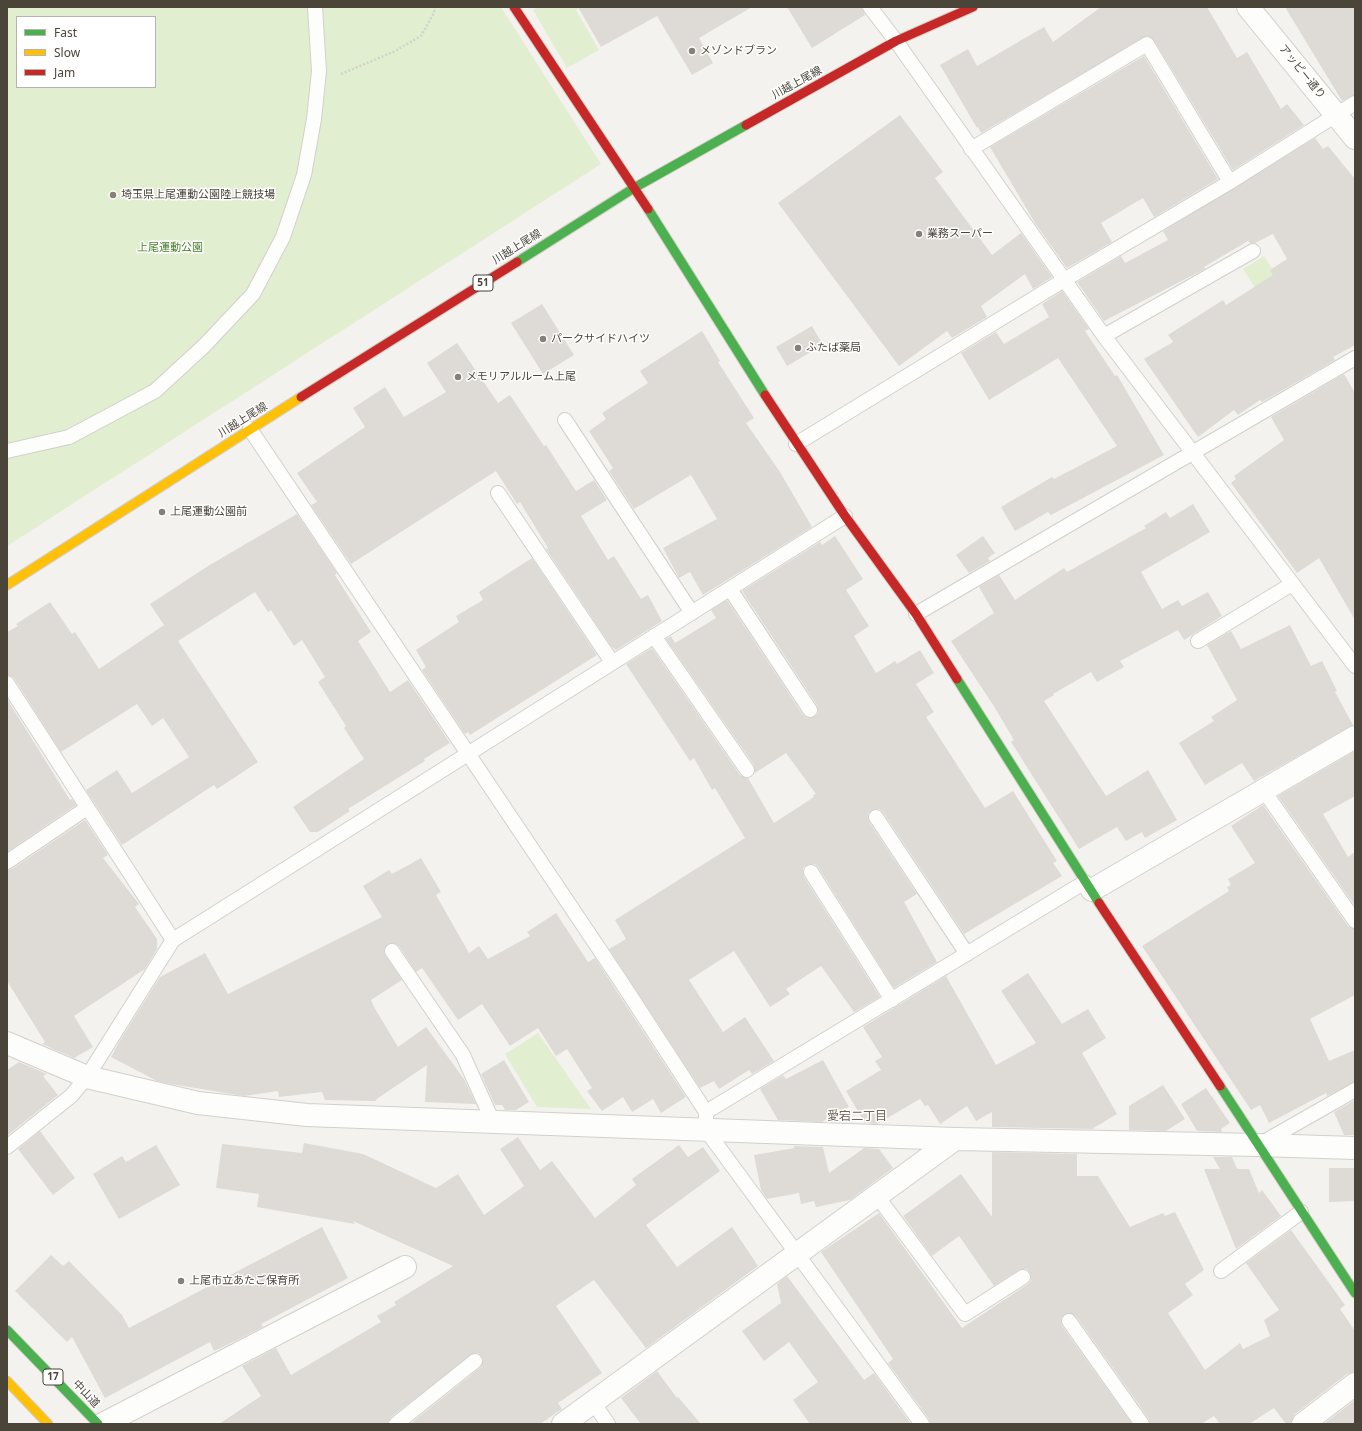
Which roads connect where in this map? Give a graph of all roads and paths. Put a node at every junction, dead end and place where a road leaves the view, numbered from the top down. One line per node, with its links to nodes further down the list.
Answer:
1 (315, 7): 8 (lane)
2 (435, 7): 8 (path)
3 (514, 7): 14 (main road)
4 (870, 7): 7 (lane)
5 (973, 7): 7 (main road, 川越上尾線 / 51)
6 (1248, 7): 10 (street, アッピー通り)
7 (896, 41): 12 (lane); 14 (main road, 川越上尾線 / 51)
8 (318, 85): 22 (lane)
9 (1355, 103): 10 (lane)
10 (1336, 114): 11 (street, アッピー通り); 13 (lane)
11 (1355, 138)
12 (971, 149): 13 (lane); 16 (lane)
13 (1230, 182): 16 (lane)
14 (634, 188): 20 (main road, 川越上尾線 / 51); 21 (main road)
15 (1253, 251): 17 (lane)
16 (1064, 280): 17 (lane); 21 (lane)
17 (1104, 336): 23 (lane)
18 (1355, 358): 23 (lane)
19 (565, 420): 29 (lane)
20 (250, 429): 27 (main road, 川越上尾線 / 51); 38 (lane)
21 (796, 444): 25 (main road)
22 (7, 450)
23 (1192, 452): 26 (lane); 30 (lane)
24 (498, 493): 33 (lane)
25 (845, 516): 28 (lane); 30 (main road)
26 (1292, 584): 32 (lane); 34 (lane)
27 (7, 585)
28 (730, 589): 29 (lane); 36 (lane)
29 (692, 613): 31 (lane)
30 (916, 614): 45 (main road)
31 (654, 636): 33 (lane); 39 (lane)
32 (1198, 641)
33 (612, 662): 38 (lane)
34 (1355, 666)
35 (7, 683): 41 (lane)
36 (810, 710)
37 (1355, 737): 40 (street)
38 (467, 754): 47 (lane); 54 (lane)
39 (748, 770)
40 (1264, 791): 45 (street); 46 (lane)
41 (87, 808): 43 (lane); 47 (lane)
42 (876, 817): 49 (lane)
43 (7, 862)
44 (811, 872): 50 (lane)
45 (1088, 886): 49 (lane); 57 (main road)
46 (1355, 921)
47 (173, 940): 52 (lane)
48 (392, 951): 55 (lane)
49 (967, 954): 50 (lane)
50 (892, 1000): 54 (lane)
51 (7, 1043): 52 (street)
52 (87, 1077): 55 (street); 58 (lane)
53 (1355, 1090): 57 (lane)
54 (706, 1121): 55 (street); 56 (street); 62 (lane)
55 (492, 1122)
56 (955, 1139): 57 (street); 60 (street)
57 (1259, 1145): 59 (street); 61 (main road)
58 (7, 1147)
59 (1355, 1148)
60 (878, 1196): 62 (street); 65 (lane)
61 (1301, 1212): 64 (lane); 66 (main road)
62 (797, 1254): 72 (street); 79 (lane)
63 (405, 1267): 75 (street)
64 (1221, 1271)
65 (1023, 1276)
66 (1355, 1293)
67 (1069, 1321): 80 (lane)
68 (7, 1330): 74 (main road, 中山道 / 17)
69 (475, 1361): 76 (lane)
70 (7, 1381): 73 (main road)
71 (1355, 1384): 81 (street)
72 (593, 1402): 77 (street); 78 (lane)
73 (48, 1424)
74 (98, 1424)
75 (103, 1424)
76 (396, 1424)
77 (563, 1424)
78 (608, 1424)
79 (922, 1424)
80 (1142, 1424)
81 (1303, 1424)

